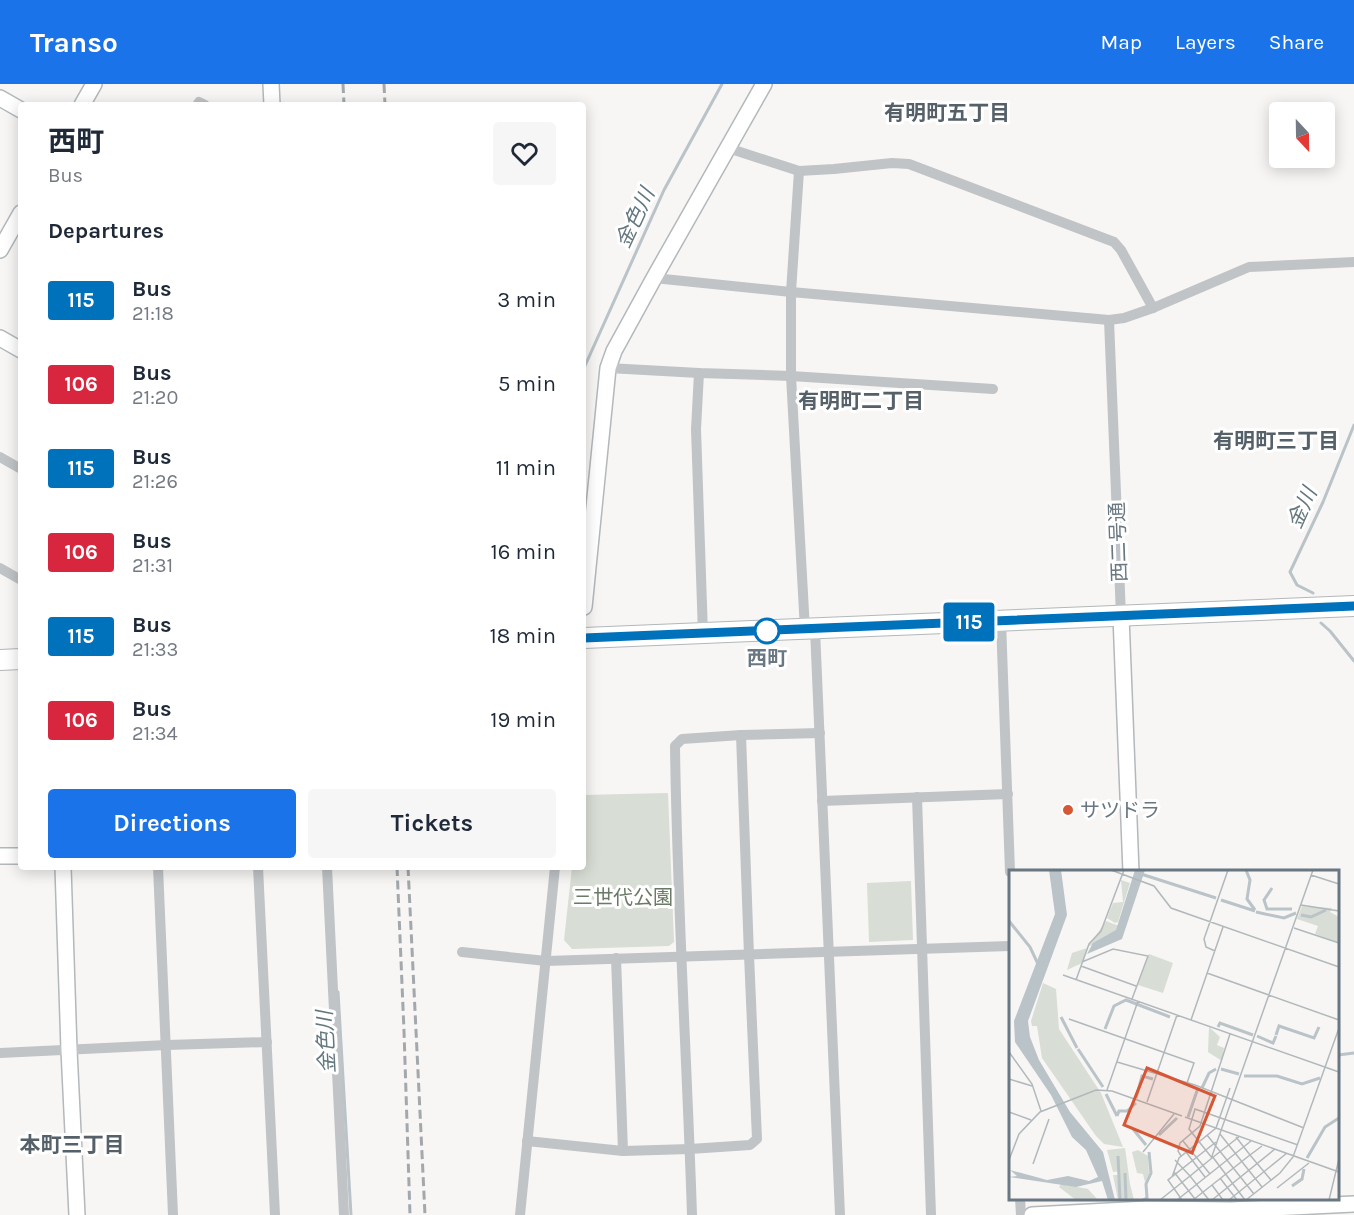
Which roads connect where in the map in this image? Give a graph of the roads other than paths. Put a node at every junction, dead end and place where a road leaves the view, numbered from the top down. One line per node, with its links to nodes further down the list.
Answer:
1 (94, 84): 5 (street)
2 (271, 84): 6 (street)
3 (760, 86): 8 (street)
4 (0, 98): 7 (street)
5 (84, 102)
6 (272, 102)
7 (18, 108)
8 (728, 148): 9 (street); 13 (street)
9 (799, 171): 14 (street); 15 (street)
10 (18, 223): 11 (street)
11 (0, 250)
12 (1354, 262): 15 (street)
13 (654, 278): 14 (street); 19 (street)
14 (791, 292): 16 (street); 21 (street)
15 (1153, 308): 16 (street)
16 (1109, 320): 29 (street, 西二号通)
17 (0, 338): 18 (street)
18 (18, 348)
19 (608, 368): 20 (street); 27 (street)
20 (699, 373): 21 (street); 32 (street)
21 (791, 376): 22 (street); 31 (street)
22 (993, 389)
23 (0, 457): 24 (street)
24 (18, 467)
25 (0, 568): 26 (street)
26 (18, 578)
27 (586, 586)
28 (1354, 606): 29 (highway)
29 (1121, 616): 30 (highway); 49 (street, 西二号通)
30 (1001, 621): 31 (highway); 38 (street)
31 (810, 629): 32 (highway); 36 (street)
32 (703, 634): 33 (highway)
33 (586, 638)
34 (18, 659): 35 (highway)
35 (0, 660)
36 (820, 733): 37 (street); 40 (street)
37 (741, 735): 54 (street); 55 (street)
38 (1008, 794): 39 (street); 48 (street)
39 (917, 797): 40 (street); 51 (street)
40 (822, 801): 53 (street)
41 (18, 855): 42 (street)
42 (0, 856)
43 (63, 870): 60 (street)
44 (158, 870): 59 (street)
45 (258, 870): 58 (street)
46 (327, 870): 72 (street)
47 (555, 870): 57 (street)
48 (1011, 870)
49 (1131, 870)
50 (1009, 946): 51 (street)
51 (922, 949): 53 (street); 76 (street)
52 (462, 952): 57 (street)
53 (828, 952): 54 (street); 75 (street)
54 (749, 955): 55 (street); 63 (street)
55 (682, 957): 56 (street); 63 (street)
56 (616, 958): 57 (street); 64 (street)
57 (546, 962): 62 (street)
58 (267, 1042): 59 (street); 71 (street)
59 (167, 1045): 60 (street); 70 (street)
60 (69, 1050): 61 (street); 69 (street)
61 (0, 1053)
62 (527, 1141): 64 (street); 73 (street)
63 (690, 1149): 64 (street); 74 (street)
64 (623, 1151)
65 (1020, 1200): 77 (street)
66 (1354, 1204): 68 (street)
67 (1147, 1207): 68 (street); 78 (street)
68 (1286, 1211)
69 (77, 1215)
70 (173, 1215)
71 (275, 1215)
72 (344, 1215)
73 (520, 1215)
74 (692, 1215)
75 (840, 1215)
76 (931, 1215)
77 (1021, 1215)
78 (1032, 1215)

